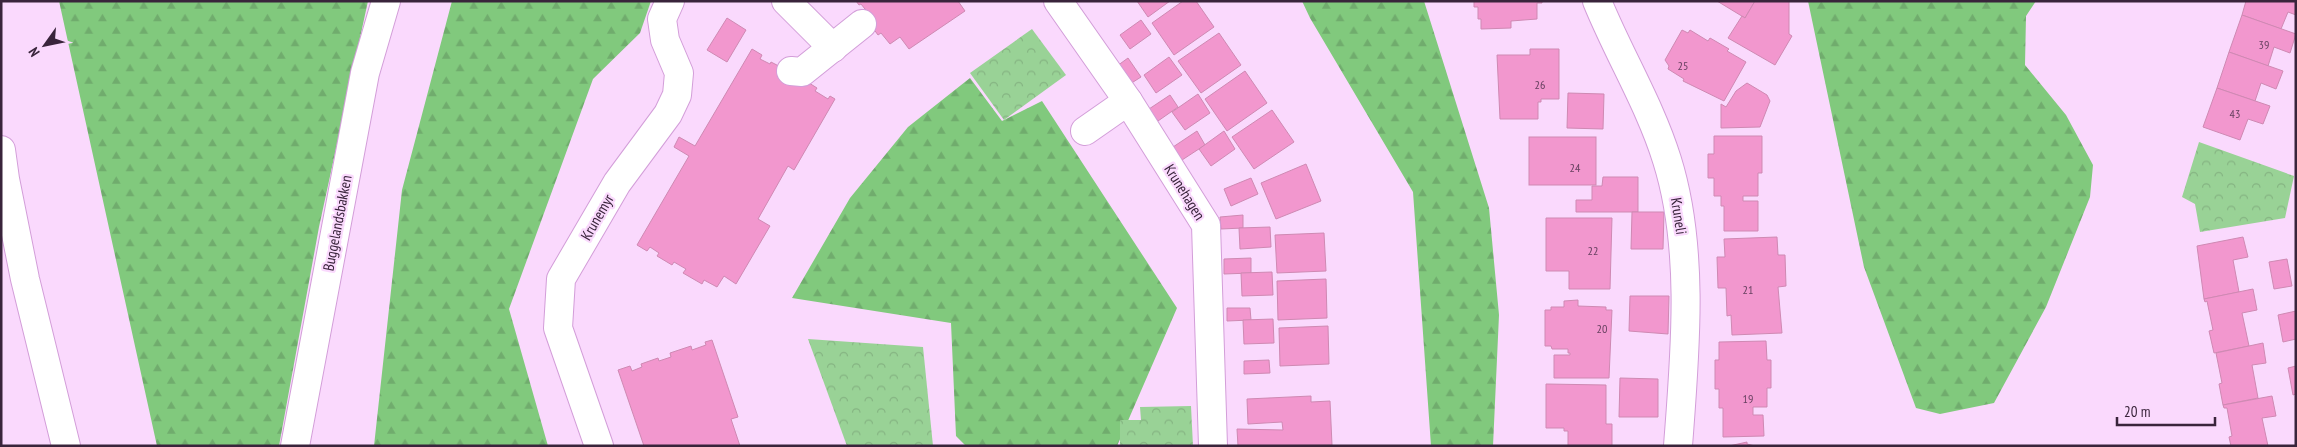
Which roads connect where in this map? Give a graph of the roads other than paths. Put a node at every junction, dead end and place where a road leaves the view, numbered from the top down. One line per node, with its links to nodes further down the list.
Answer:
1 (386, 1): 13 (main road, Buggelandsbakken)
2 (670, 1): 14 (main road, Krunemyr)
3 (786, 1): 7 (main road)
4 (1058, 1): 9 (main road, Krunehagen)
5 (1597, 1): 16 (main road, Kruneli)
6 (862, 24): 7 (main road)
7 (834, 48): 8 (main road)
8 (791, 71)
9 (1128, 101): 10 (main road); 15 (main road, Krunehagen)
10 (1085, 131)
11 (1, 150): 12 (main road)
12 (66, 446)
13 (295, 446)
14 (599, 446)
15 (1213, 446)
16 (1678, 446)

